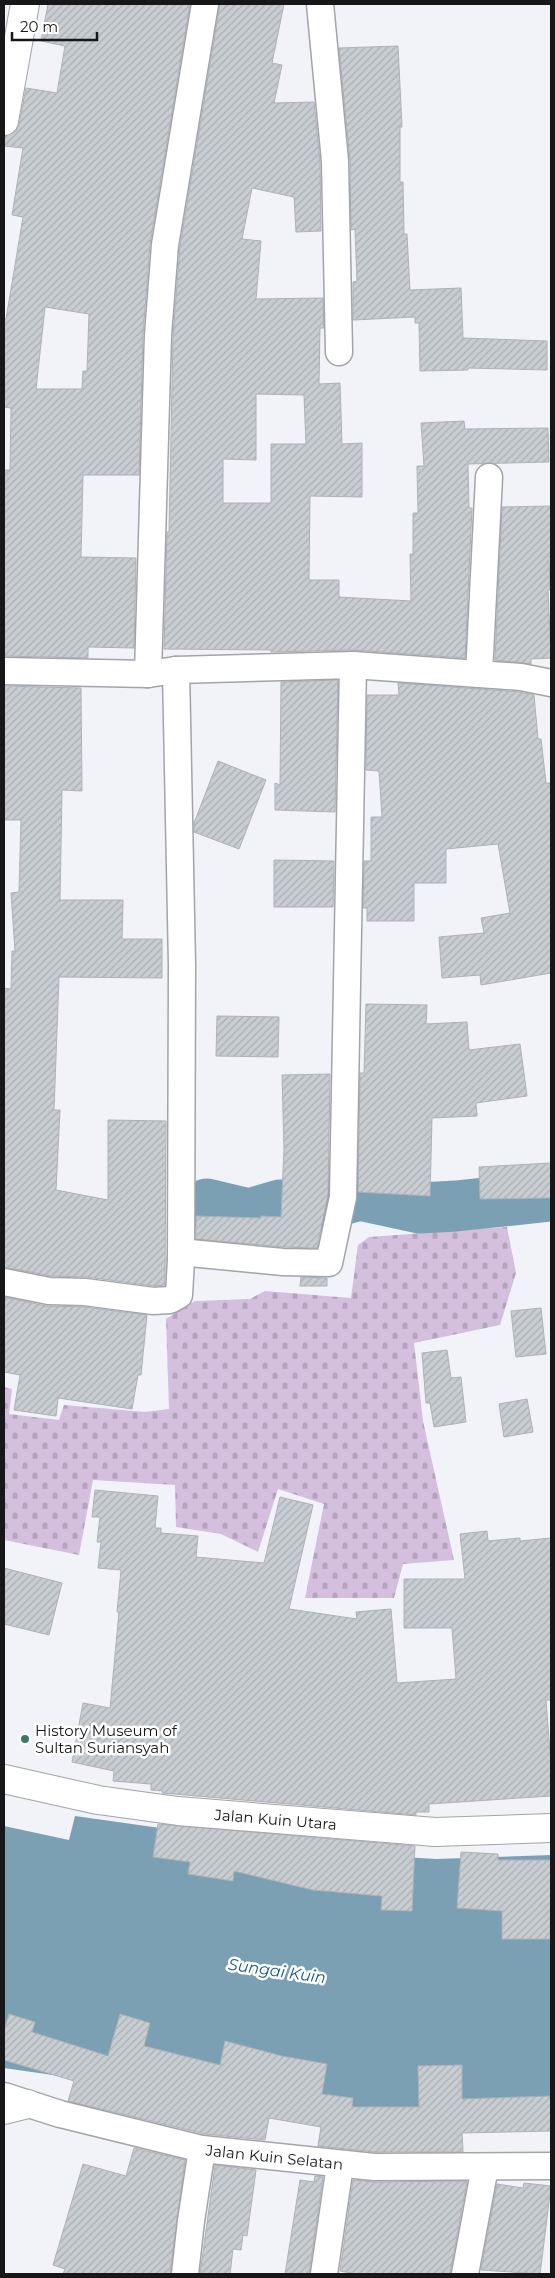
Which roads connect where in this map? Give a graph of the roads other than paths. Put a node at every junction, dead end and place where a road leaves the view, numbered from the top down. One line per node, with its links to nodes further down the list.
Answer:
1 (25, 4): 4 (street)
2 (205, 4): 10 (street)
3 (320, 4): 5 (street)
4 (4, 121)
5 (339, 352)
6 (489, 477): 11 (street)
7 (353, 665): 8 (street); 11 (street); 13 (street)
8 (176, 670): 10 (street); 13 (street)
9 (4, 671): 10 (street)
10 (148, 674)
11 (479, 674): 12 (street)
12 (550, 690)
13 (182, 1259): 14 (street)
14 (4, 1282)
15 (4, 1779): 16 (street, Jalan Kuin Utara)
16 (551, 1828)
17 (12, 2103): 18 (street, Jalan Kuin Selatan)
18 (202, 2149): 19 (street, Jalan Kuin Selatan); 22 (street)
19 (340, 2165): 21 (street, Jalan Kuin Selatan); 23 (street)
20 (551, 2166): 21 (street, Jalan Kuin Selatan)
21 (485, 2167): 24 (street)
22 (185, 2274)
23 (324, 2274)
24 (465, 2274)

